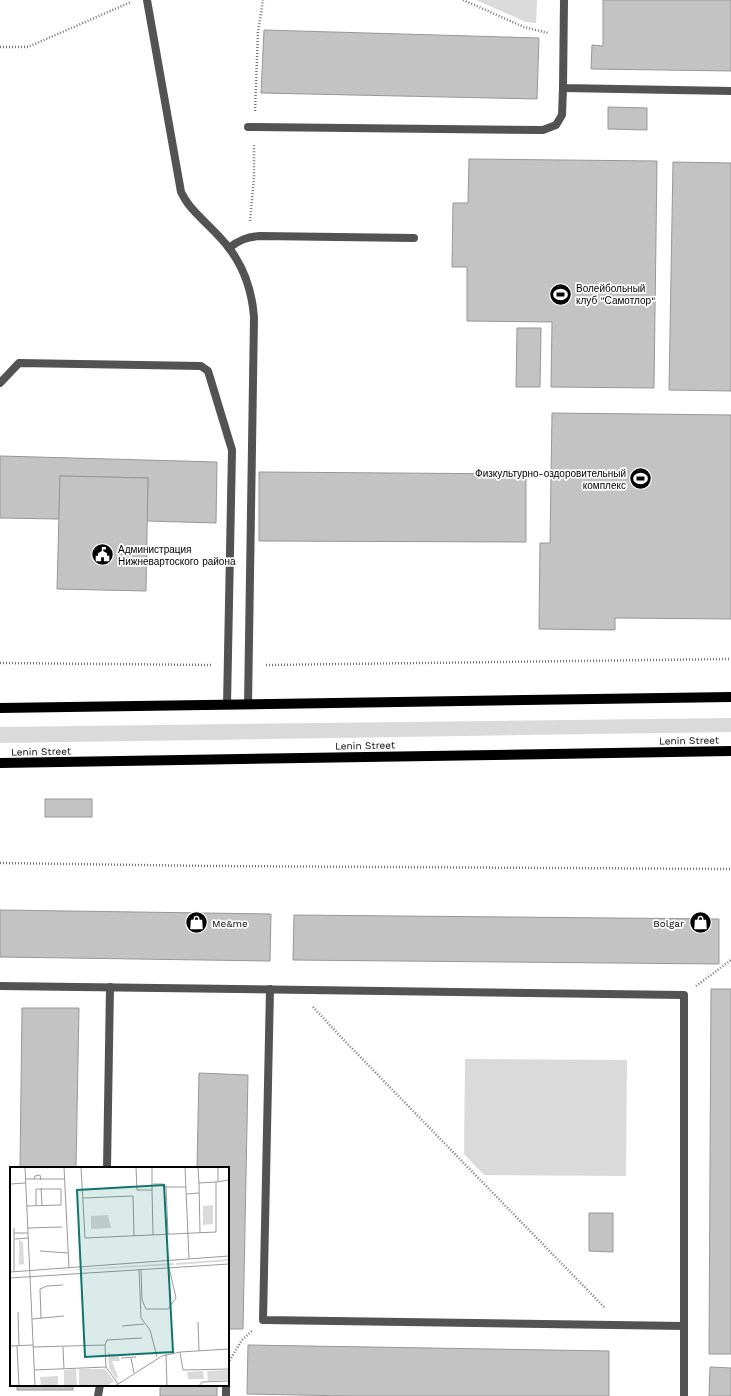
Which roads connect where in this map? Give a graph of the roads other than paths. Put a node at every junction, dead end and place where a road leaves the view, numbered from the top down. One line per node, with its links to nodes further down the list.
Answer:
1 (147, 0): 7 (lane)
2 (564, 0): 3 (lane)
3 (563, 88): 4 (lane); 5 (lane)
4 (731, 90)
5 (251, 127)
6 (414, 238): 7 (lane)
7 (229, 248): 10 (lane)
8 (0, 383): 11 (lane)
9 (731, 697): 10 (main road)
10 (248, 704): 11 (main road)
11 (227, 705): 12 (main road)
12 (0, 708)
13 (731, 751): 14 (main road, Lenin Street)
14 (0, 763)
15 (0, 986): 16 (lane)
16 (110, 987): 17 (lane); 18 (lane)
17 (270, 989): 19 (lane); 19 (lane)
18 (107, 1167)
19 (684, 1326): 22 (lane)
20 (100, 1386): 21 (lane)
21 (98, 1396)
22 (684, 1396)

